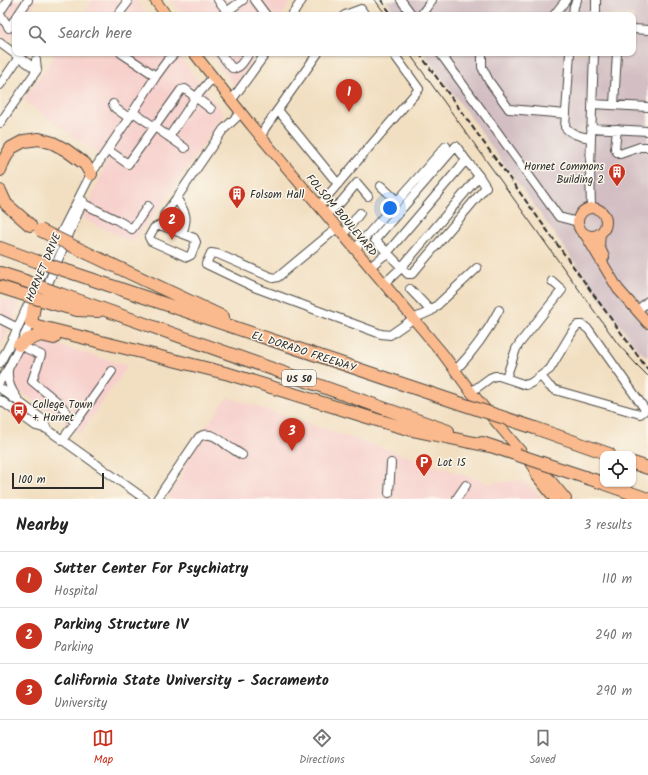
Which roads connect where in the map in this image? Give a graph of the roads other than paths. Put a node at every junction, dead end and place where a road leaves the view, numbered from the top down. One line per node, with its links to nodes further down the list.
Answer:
1 (8, 0): 28 (street)
2 (28, 0): 14 (street)
3 (155, 0): 16 (main road)
4 (218, 0): 17 (street)
5 (243, 0): 18 (street)
6 (255, 0): 19 (street)
7 (302, 0): 20 (street)
8 (401, 0): 23 (street)
9 (432, 0): 24 (street)
10 (566, 0): 25 (street)
11 (577, 0): 26 (street)
12 (596, 0): 27 (street)
13 (125, 3): 15 (street)
14 (20, 12)
15 (120, 12)
16 (164, 12)
17 (225, 12)
18 (228, 12)
19 (264, 12)
20 (294, 12)
21 (352, 12): 22 (street)
22 (362, 12)
23 (410, 12)
24 (423, 12)
25 (556, 12)
26 (573, 12)
27 (596, 12)
28 (0, 13): 29 (street)
29 (12, 24)
30 (636, 29): 31 (street)
31 (648, 30)
32 (0, 43): 33 (street)
33 (12, 52)
34 (126, 56): 50 (street)
35 (172, 56): 50 (street, HORNET DRIVE)
36 (196, 56): 51 (main road, FOLSOM BOULEVARD)
37 (222, 56): 38 (street)
38 (247, 56)
39 (264, 56): 54 (street)
40 (316, 56): 60 (street)
41 (395, 56): 81 (street)
42 (442, 56): 95 (street)
43 (482, 56): 62 (street)
44 (570, 56): 62 (street)
45 (594, 56): 56 (street)
46 (617, 56): 57 (street)
47 (19, 57): 49 (street); 52 (street)
48 (36, 60): 49 (street)
49 (37, 70): 64 (street)
50 (156, 76): 63 (street, HORNET DRIVE)
51 (213, 77): 53 (street); 54 (main road, FOLSOM BOULEVARD)
52 (0, 85)
53 (196, 97): 59 (street); 65 (street); 69 (street)
54 (231, 101): 61 (main road, FOLSOM BOULEVARD)
55 (112, 104): 63 (street)
56 (592, 104): 57 (street); 66 (street)
57 (614, 106): 58 (street)
58 (648, 107)
59 (211, 109)
60 (278, 110): 70 (street); 81 (street)
61 (241, 113): 70 (main road, FOLSOM BOULEVARD); 85 (street)
62 (566, 114): 71 (street)
63 (131, 115): 65 (street); 75 (street, HORNET DRIVE)
64 (0, 123)
65 (155, 127): 69 (street); 75 (street)
66 (591, 128): 67 (street); 71 (street)
67 (617, 129): 68 (street); 73 (street)
68 (648, 131)
69 (169, 137): 74 (street)
70 (261, 137): 89 (main road, FOLSOM BOULEVARD)
71 (590, 138): 91 (street)
72 (446, 146): 86 (street)
73 (648, 147)
74 (185, 148)
75 (108, 150): 76 (street, HORNET DRIVE)
76 (101, 160): 79 (street, HORNET DRIVE); 87 (street, HORNET DRIVE)
77 (466, 160): 80 (street); 103 (street); 103 (street)
78 (0, 170): 79 (highway)
79 (91, 174): 112 (street, HORNET DRIVE)
80 (479, 176): 105 (street); 105 (street)
81 (338, 184): 89 (street)
82 (381, 186): 86 (street)
83 (0, 192): 96 (highway)
84 (368, 196): 93 (street)
85 (176, 199): 94 (street); 98 (street)
86 (397, 201): 102 (street)
87 (82, 202): 88 (street); 121 (street, HORNET DRIVE)
88 (148, 206)
89 (319, 206): 93 (main road, FOLSOM BOULEVARD)
90 (0, 208): 96 (highway)
91 (591, 208): 95 (main road); 99 (main road)
92 (360, 213): 97 (street)
93 (326, 214): 97 (main road, FOLSOM BOULEVARD)
94 (164, 215)
95 (578, 222): 100 (main road)
96 (35, 227): 125 (highway, bridge)
97 (340, 231): 102 (main road, FOLSOM BOULEVARD); 120 (street)
98 (182, 233): 98 (street)
99 (600, 233): 100 (main road); 115 (main road)
100 (585, 234): 115 (main road)
101 (0, 248): 125 (highway, EL DORADO FREEWAY / US 50, bridge)
102 (355, 249): 104 (main road, FOLSOM BOULEVARD)
103 (387, 253): 104 (street); 105 (street)
104 (370, 267): 109 (main road, FOLSOM BOULEVARD)
105 (401, 268): 109 (street)
106 (477, 268): 117 (street)
107 (0, 273): 113 (highway, US 50, bridge)
108 (552, 281): 132 (street)
109 (384, 284): 120 (main road, FOLSOM BOULEVARD)
110 (0, 287): 112 (highway)
111 (410, 289): 117 (street)
112 (28, 294): 113 (highway, bridge); 121 (highway); 123 (street, HORNET DRIVE)
113 (58, 299): 141 (highway, US 50)
114 (648, 301): 115 (street)
115 (638, 309): 118 (main road); 122 (main road)
116 (499, 310): 130 (street)
117 (430, 311): 120 (street)
118 (648, 316)
119 (0, 319): 123 (street)
120 (413, 319): 130 (main road, FOLSOM BOULEVARD)
121 (31, 323): 124 (highway); 126 (street, HORNET DRIVE)
122 (648, 323)
123 (18, 328): 127 (street, HORNET DRIVE)
124 (77, 336): 126 (highway); 141 (highway)
125 (273, 340): 142 (highway, EL DORADO FREEWAY / US 50, bridge)
126 (19, 345): 128 (street, HORNET DRIVE); 138 (street)
127 (0, 363)
128 (8, 369): 133 (street, HORNET DRIVE); 137 (street)
129 (112, 371): 138 (street)
130 (455, 371): 135 (main road, FOLSOM BOULEVARD)
131 (541, 376): 131 (street); 132 (street)
132 (506, 378): 135 (street)
133 (0, 381)
134 (0, 388): 137 (street)
135 (471, 392): 146 (main road, FOLSOM BOULEVARD)
136 (0, 400): 139 (street)
137 (19, 402): 139 (street)
138 (75, 423): 140 (street)
139 (47, 429): 140 (street)
140 (62, 440): 153 (street)
141 (489, 446): 148 (highway, US 50, bridge)
142 (600, 451)
143 (242, 455): 154 (street)
144 (391, 463): 151 (street)
145 (636, 464): 147 (highway)
146 (534, 467): 155 (main road, FOLSOM BOULEVARD); 156 (main road, FOLSOM BOULEVARD)
147 (648, 468)
148 (600, 483)
149 (466, 485): 152 (street)
150 (613, 487): 157 (highway, US 50)
151 (389, 493)
152 (457, 498)
153 (145, 499)
154 (157, 499)
155 (555, 499)
156 (566, 499)
157 (648, 499)

